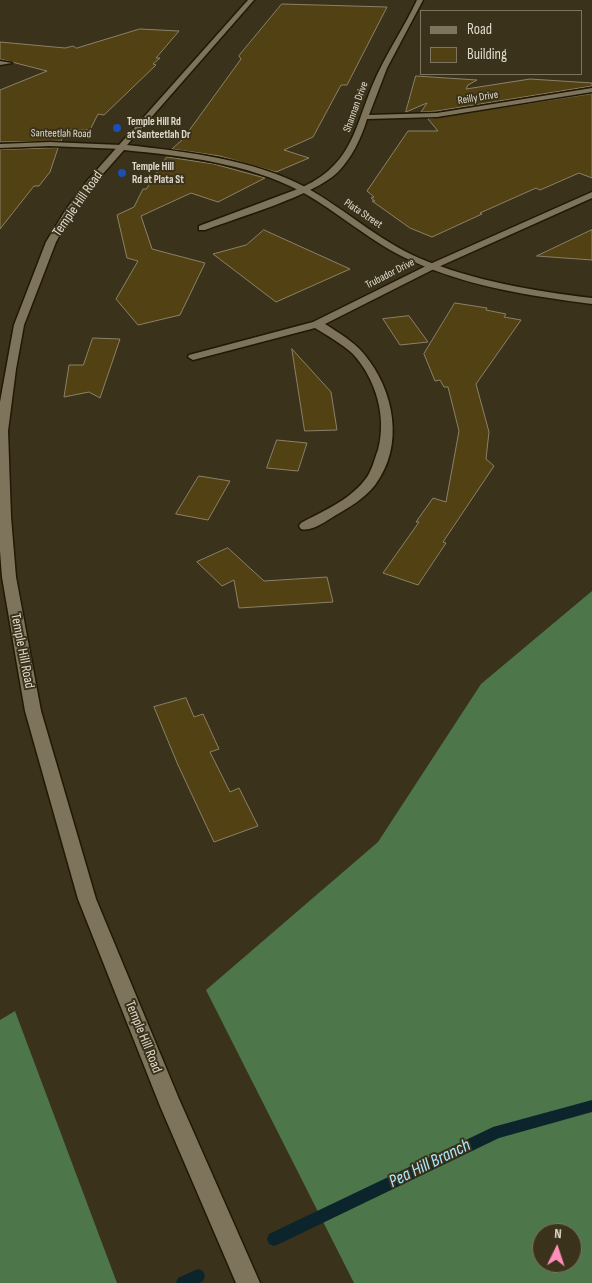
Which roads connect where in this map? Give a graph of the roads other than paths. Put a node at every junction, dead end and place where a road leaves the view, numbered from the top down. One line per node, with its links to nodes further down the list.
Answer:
1 (250, 0): 8 (street, Temple Hill Road)
2 (420, 0): 6 (street, Shannan Drive)
3 (10, 63): 4 (street)
4 (0, 64)
5 (592, 90): 6 (street, Reilly Drive)
6 (366, 117): 9 (street, Shannan Drive)
7 (0, 146): 8 (street, Santeetlah Road)
8 (121, 147): 9 (street, Plata Street); 17 (street, Temple Hill Road)
9 (304, 189): 11 (street, Shannan Drive); 12 (street, Plata Street)
10 (592, 195): 12 (street, Trubador Drive)
11 (202, 228)
12 (433, 266): 13 (street, Plata Street); 14 (street, Trubador Drive)
13 (592, 301)
14 (318, 324): 15 (street, Trubador Drive); 16 (street)
15 (193, 357)
16 (306, 526)
17 (248, 1283)

